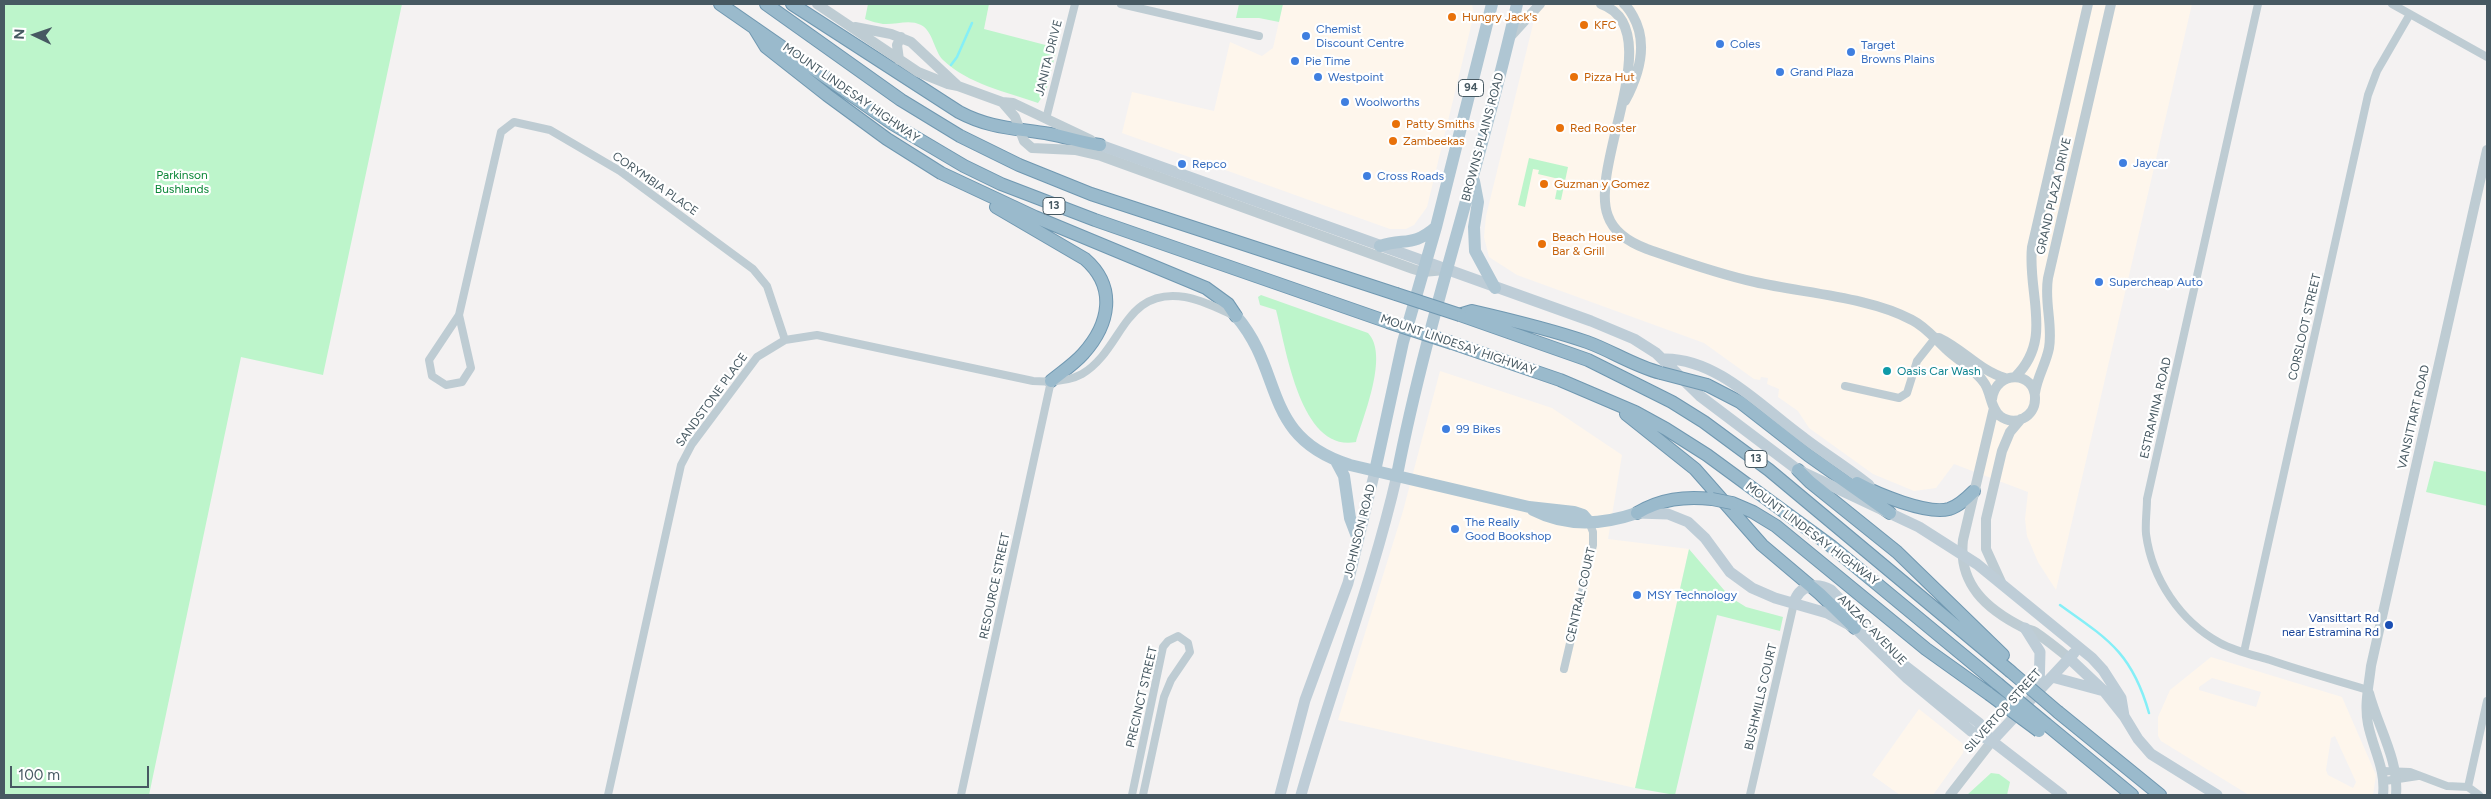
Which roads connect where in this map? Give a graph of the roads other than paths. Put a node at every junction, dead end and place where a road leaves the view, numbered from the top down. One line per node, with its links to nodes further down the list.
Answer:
1 (720, 4): 17 (highway, MOUNT LINDESAY HIGHWAY / 13)
2 (766, 4): 39 (highway, MOUNT LINDESAY HIGHWAY / 13, bridge)
3 (792, 4): 28 (highway)
4 (817, 4): 18 (street)
5 (1075, 4): 27 (street, JANITA DRIVE)
6 (1121, 4): 19 (street)
7 (1492, 4): 33 (main road, BROWNS PLAINS ROAD / 94)
8 (1517, 4): 21 (main road, BROWNS PLAINS ROAD / 94)
9 (1540, 4): 21 (street)
10 (1601, 4): 26 (street)
11 (1624, 4): 26 (street)
12 (2088, 4): 44 (street, GRAND PLAZA DRIVE)
13 (2111, 4): 47 (street, GRAND PLAZA DRIVE)
14 (2258, 4): 69 (street, ESTRAMINA ROAD)
15 (2392, 4): 16 (street)
16 (2410, 14): 22 (street); 69 (street, CORSLOOT STREET)
17 (753, 24): 32 (highway); 49 (highway, MOUNT LINDESAY HIGHWAY / 13, bridge)
18 (852, 26): 20 (street); 23 (street)
19 (1259, 36)
20 (901, 37): 23 (street); 24 (street)
21 (1510, 37): 31 (main road, BROWNS PLAINS ROAD / 94)
22 (2487, 56)
23 (899, 60): 24 (street)
24 (958, 86): 25 (street)
25 (1002, 102): 27 (street); 28 (street)
26 (1621, 109): 41 (street)
27 (1046, 119): 29 (street)
28 (1019, 130): 29 (highway); 35 (street)
29 (1100, 146): 34 (main road)
30 (2487, 150): 74 (street, VANSITTART ROAD)
31 (1474, 178): 36 (main road, BROWNS PLAINS ROAD / 94); 37 (main road)
32 (965, 186): 40 (highway); 45 (highway)
33 (1436, 227): 34 (main road); 35 (main road, BROWNS PLAINS ROAD / 94)
34 (1380, 246): 35 (main road)
35 (1425, 267): 36 (main road); 53 (main road, JOHNSON ROAD)
36 (1445, 270): 37 (main road); 54 (main road, JOHNSON ROAD)
37 (1495, 288): 43 (main road)
38 (459, 315): 38 (street, CORYMBIA PLACE); 42 (street, CORYMBIA PLACE)
39 (1460, 315): 55 (highway, bridge); 72 (highway, MOUNT LINDESAY HIGHWAY / 13)
40 (1236, 316): 45 (street, SANDSTONE PLACE); 51 (main road)
41 (1936, 337): 44 (street); 46 (street); 48 (street)
42 (785, 340): 45 (street, SANDSTONE PLACE); 84 (street, SANDSTONE PLACE)
43 (1664, 358): 52 (main road); 56 (main road)
44 (2010, 378): 47 (street); 48 (street)
45 (1051, 381): 85 (street, RESOURCE STREET)
46 (1845, 386)
47 (2035, 394): 50 (street)
48 (1993, 404): 50 (street); 57 (street)
49 (1617, 406): 64 (highway); 79 (highway, MOUNT LINDESAY HIGHWAY / 13, bridge)
50 (2021, 420): 63 (street)
51 (1336, 461): 53 (main road); 61 (main road)
52 (1798, 470): 59 (main road); 72 (highway)
53 (1375, 471): 54 (main road); 61 (main road, JOHNSON ROAD)
54 (1396, 475): 60 (main road); 89 (main road, JOHNSON ROAD)
55 (1847, 482): 56 (highway); 59 (highway)
56 (1874, 490): 57 (highway)
57 (1974, 491): 62 (street)
58 (1637, 513): 60 (main road, ANZAC AVENUE); 65 (main road, ANZAC AVENUE); 79 (highway, bridge)
59 (1890, 513): 62 (main road)
60 (1589, 522): 71 (street, CENTRAL COURT)
61 (1358, 539): 88 (main road, JOHNSON ROAD)
62 (1961, 554): 63 (main road); 67 (street)
63 (2001, 583): 68 (main road)
64 (1810, 586): 65 (main road); 66 (highway); 80 (main road, ANZAC AVENUE)
65 (1794, 603): 66 (main road, ANZAC AVENUE); 90 (street, BUSHMILLS COURT)
66 (1855, 628): 80 (main road, ANZAC AVENUE)
67 (2025, 628): 70 (street); 75 (main road)
68 (2080, 647): 70 (main road, SILVERTOP STREET); 78 (main road)
69 (2244, 652): 74 (street, ESTRAMINA ROAD)
70 (2069, 658): 73 (main road, SILVERTOP STREET); 76 (main road)
71 (1564, 669)
72 (2010, 671): 94 (highway, MOUNT LINDESAY HIGHWAY / 13, bridge)
73 (2052, 677): 75 (main road, SILVERTOP STREET); 76 (main road)
74 (2368, 690): 81 (street, VANSITTART ROAD); 82 (street, VANSITTART ROAD)
75 (2040, 691): 80 (main road, SILVERTOP STREET)
76 (2104, 691): 78 (main road)
77 (2487, 701): 83 (street)
78 (2124, 716): 95 (main road)
79 (2043, 728): 93 (highway, MOUNT LINDESAY HIGHWAY / 13)
80 (1992, 741): 91 (street, SILVERTOP STREET); 92 (main road, ANZAC AVENUE)
81 (2384, 776): 82 (street); 96 (street, VANSITTART ROAD)
82 (2396, 776): 83 (street); 97 (street, VANSITTART ROAD)
83 (2468, 788): 98 (street)
84 (608, 795)
85 (961, 795)
86 (1132, 795): 87 (street, PRECINCT STREET)
87 (1144, 795)
88 (1280, 795)
89 (1302, 795)
90 (1750, 795)
91 (1950, 795)
92 (2062, 795)
93 (2132, 795)
94 (2160, 795)
95 (2216, 795)
96 (2383, 795)
97 (2396, 795)
98 (2479, 795)

